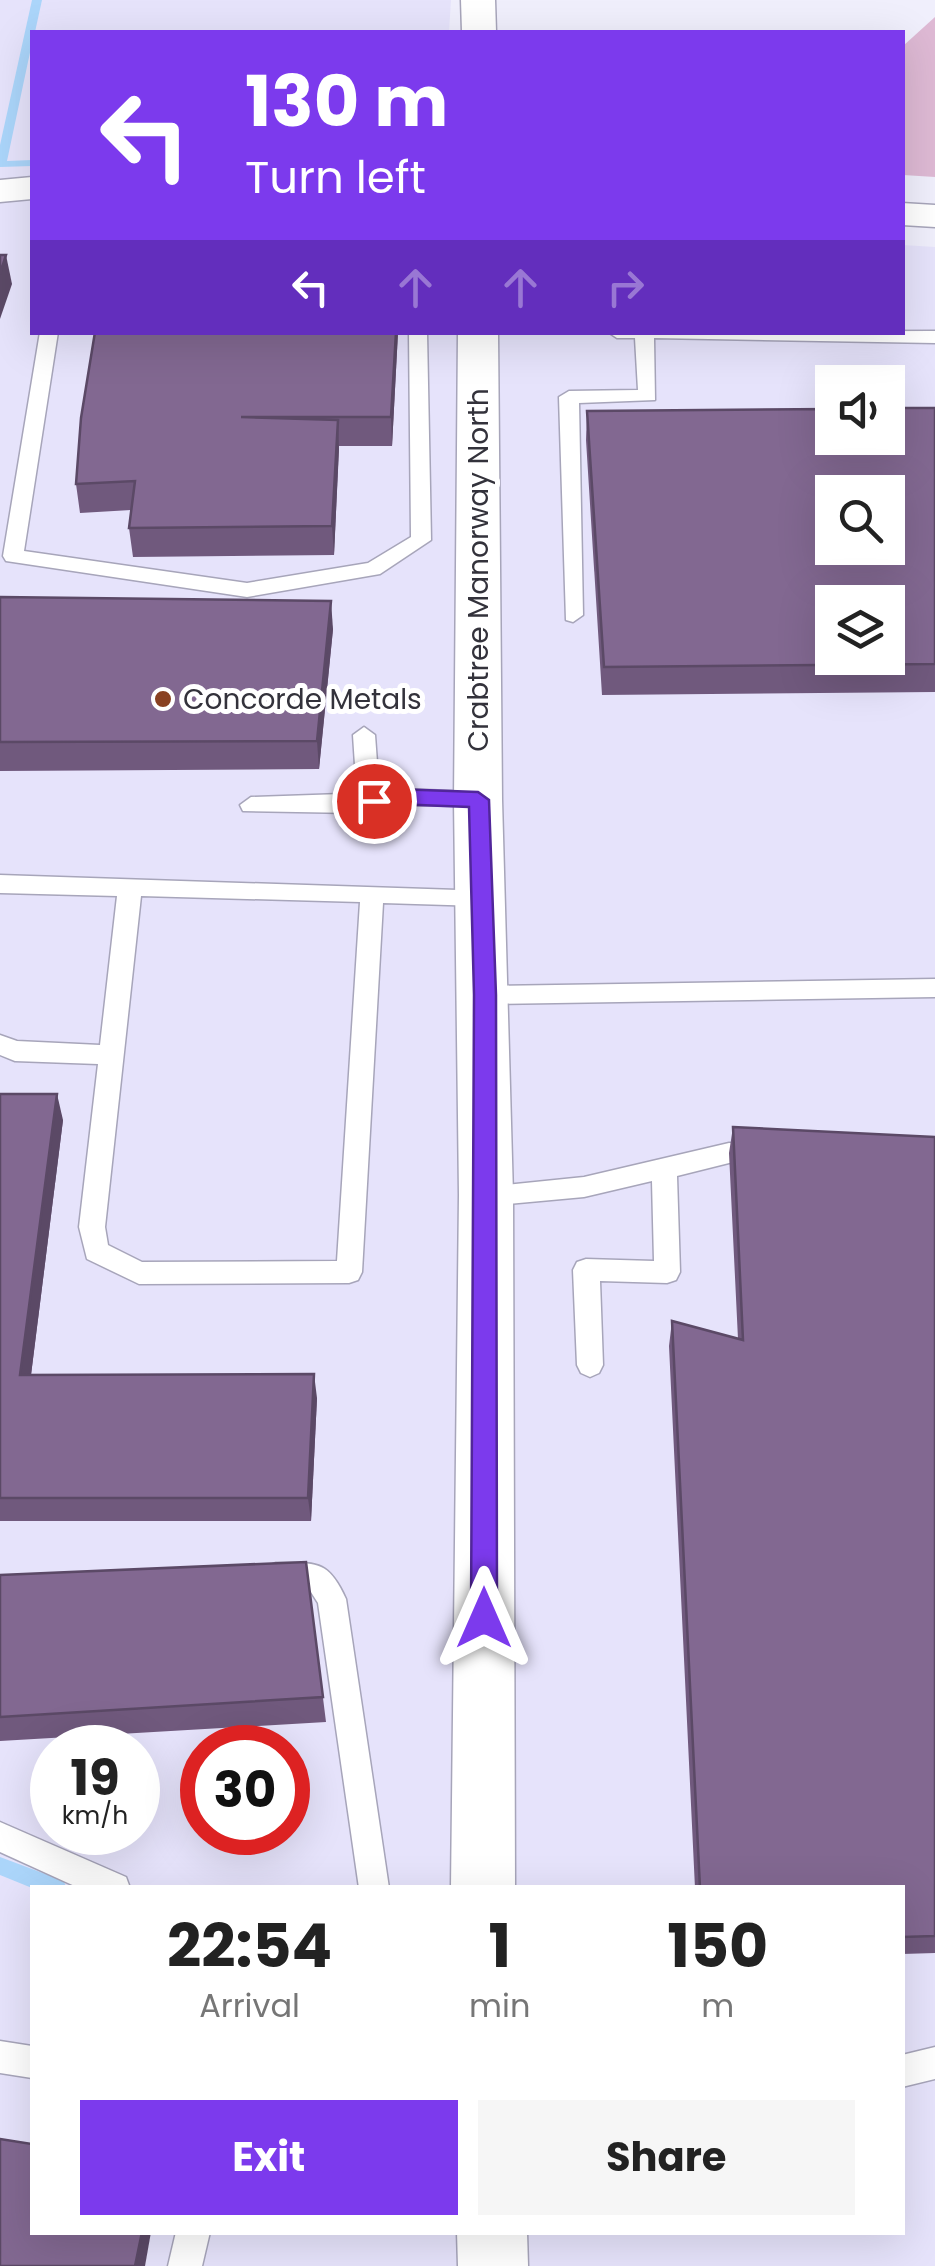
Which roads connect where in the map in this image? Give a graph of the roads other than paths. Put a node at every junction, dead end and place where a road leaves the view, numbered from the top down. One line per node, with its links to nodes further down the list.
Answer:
1 (478, 0): 2 (street)
2 (478, 30)
3 (30, 188): 4 (street)
4 (0, 192)
5 (905, 214): 6 (street)
6 (935, 216)
7 (49, 335): 8 (lane)
8 (418, 335)
9 (478, 335): 16 (street, Crabtree Manorway North)
10 (644, 335): 13 (lane)
11 (790, 335): 12 (lane)
12 (935, 337)
13 (574, 615)
14 (364, 736): 15 (lane)
15 (394, 797): 16 (lane); 17 (lane)
16 (478, 800): 21 (street, Crabtree Manorway North)
17 (251, 805)
18 (0, 884): 19 (lane)
19 (130, 887): 20 (lane); 25 (lane)
20 (372, 894): 21 (lane); 25 (lane)
21 (480, 897): 23 (street, Crabtree Manorway North)
22 (935, 988): 23 (lane)
23 (485, 995): 28 (street, Crabtree Manorway North)
24 (0, 1044): 25 (lane)
25 (111, 1055)
26 (785, 1153): 27 (lane)
27 (664, 1169): 28 (lane); 29 (lane)
28 (486, 1195): 34 (street, Crabtree Manorway North)
29 (590, 1365)
30 (238, 1576): 33 (lane)
31 (0, 1838): 32 (lane)
32 (107, 1885)
33 (374, 1885)
34 (482, 1885)
35 (0, 2057): 36 (lane)
36 (30, 2062)
37 (935, 2062): 38 (lane)
38 (905, 2069)
39 (192, 2235): 41 (lane)
40 (492, 2235): 42 (street)
41 (186, 2266)
42 (492, 2266)

